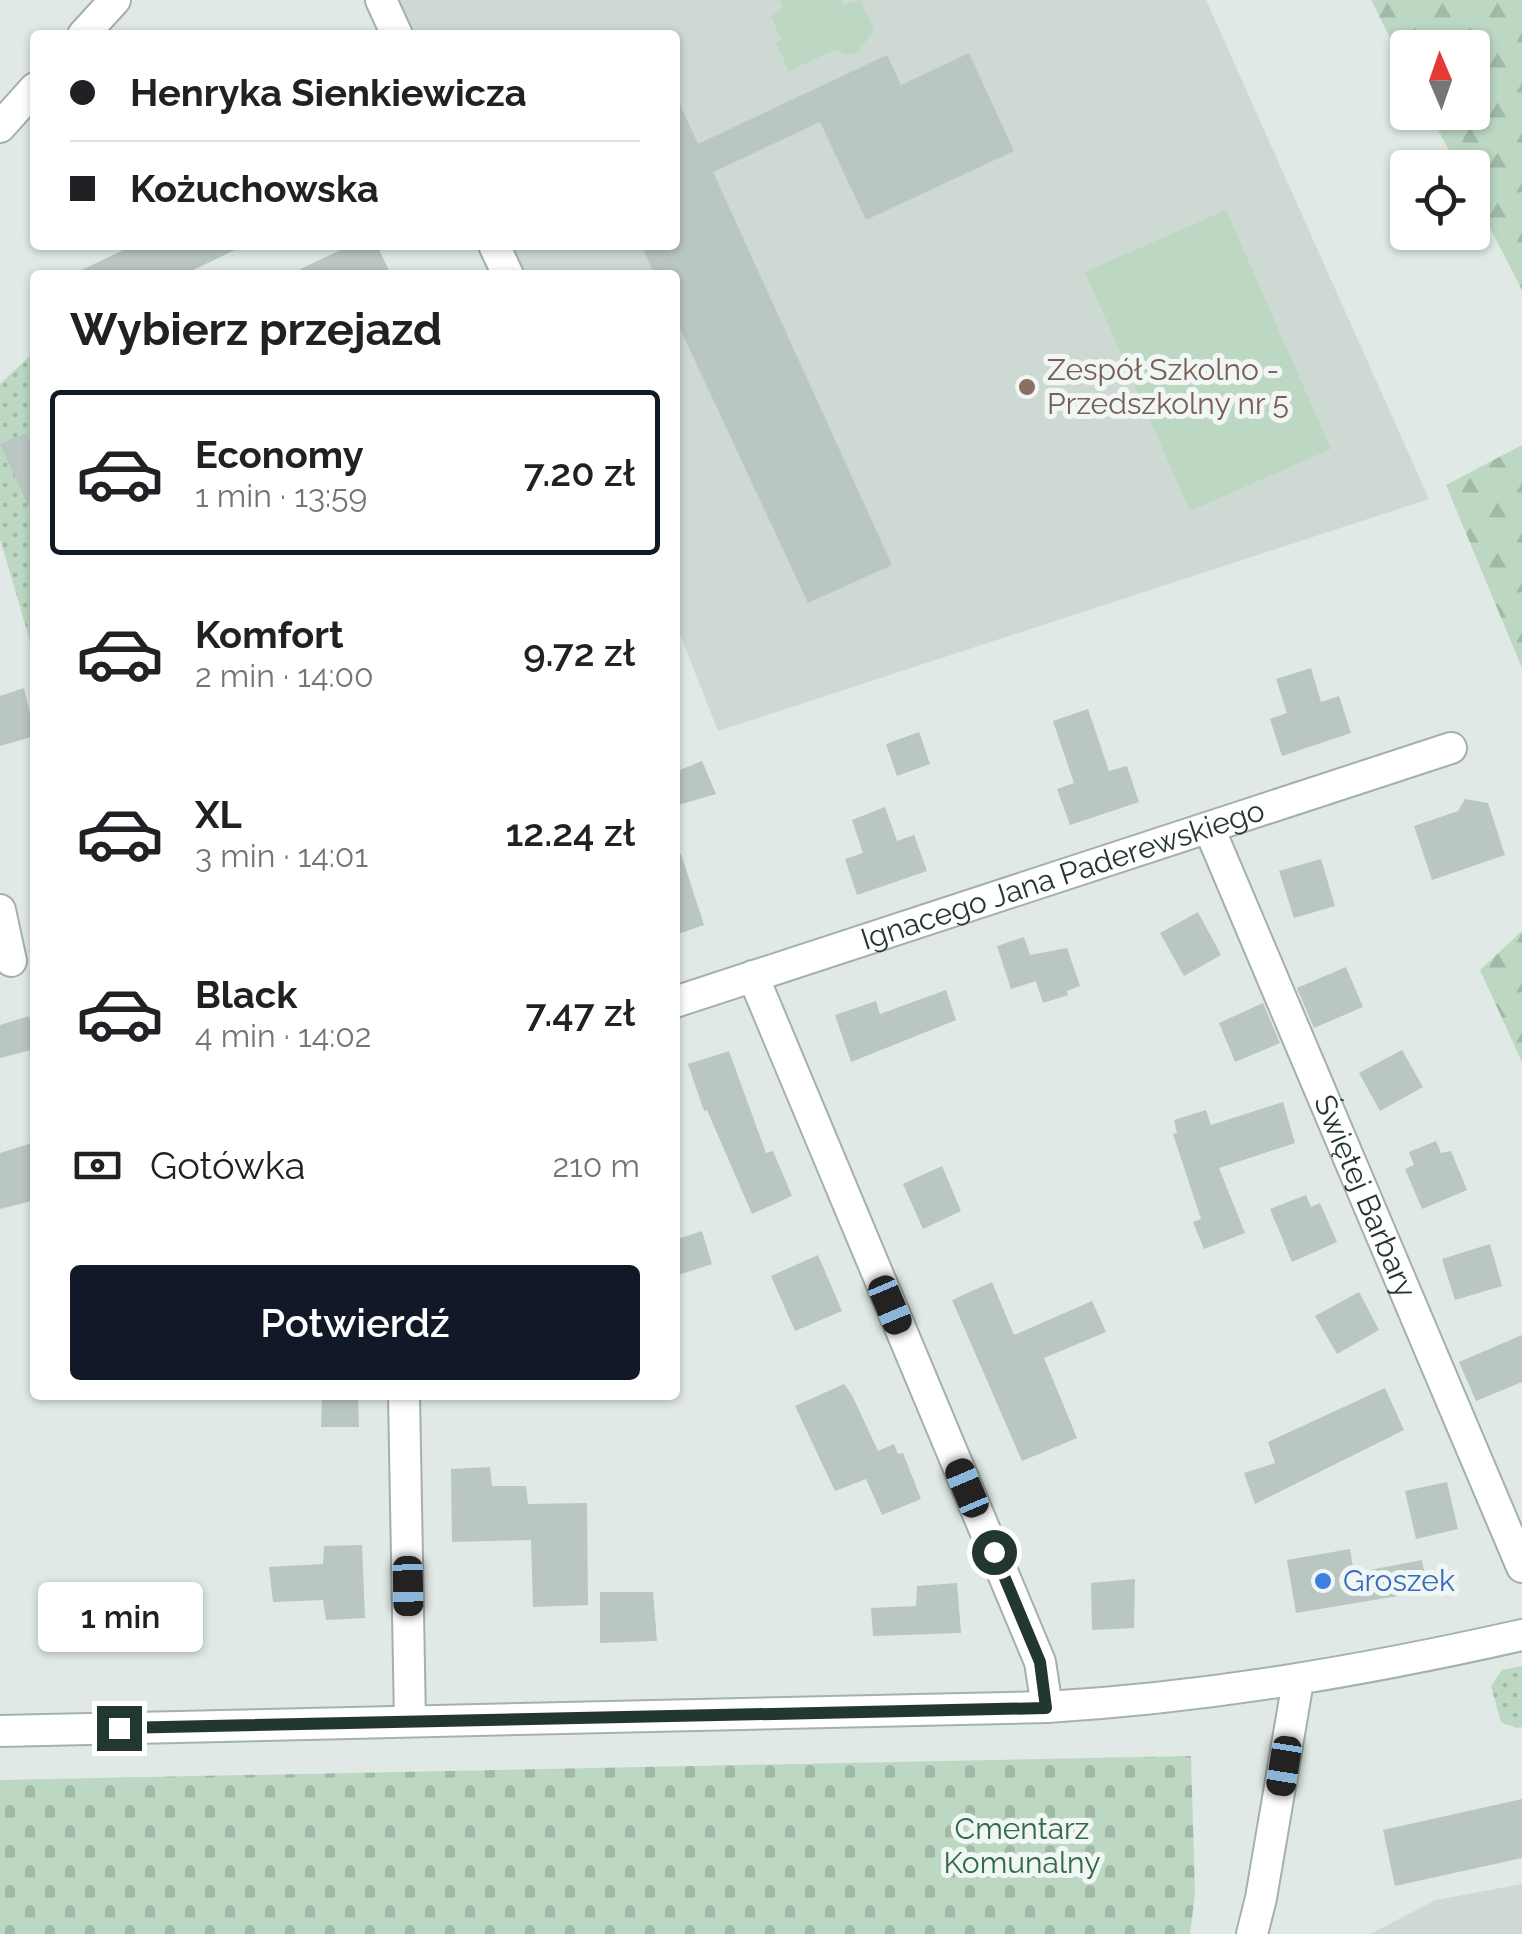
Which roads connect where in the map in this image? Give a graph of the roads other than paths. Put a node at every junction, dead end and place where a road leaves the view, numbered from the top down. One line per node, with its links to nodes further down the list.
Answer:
1 (115, 0): 3 (street)
2 (381, 0): 4 (street)
3 (88, 30)
4 (396, 30)
5 (30, 94): 6 (street)
6 (0, 127)
7 (1451, 748): 8 (street, Ignacego Jana Paderewskiego)
8 (1209, 828): 11 (street, Ignacego Jana Paderewskiego); 14 (street, Świętej Barbary)
9 (0, 910): 10 (street)
10 (15, 960)
11 (753, 976): 12 (street, Ignacego Jana Paderewskiego); 17 (street)
12 (680, 1000)
13 (404, 1400): 18 (street)
14 (1522, 1567)
15 (1522, 1636): 16 (street)
16 (1298, 1680): 17 (street); 20 (street)
17 (1046, 1708): 18 (street)
18 (410, 1721): 19 (street)
19 (0, 1731)
20 (1252, 1934)

